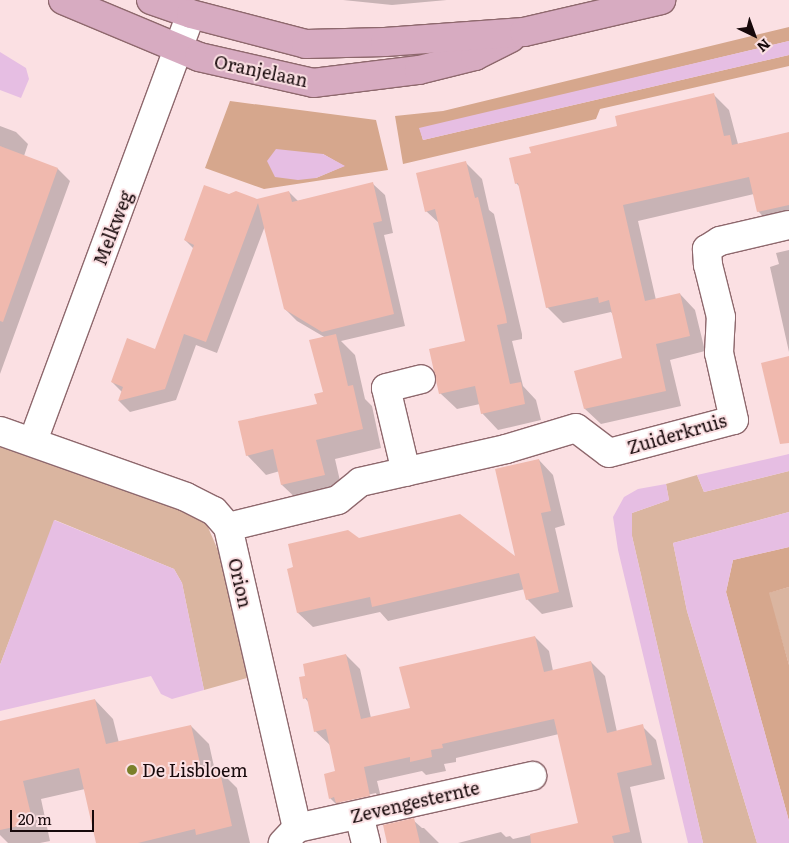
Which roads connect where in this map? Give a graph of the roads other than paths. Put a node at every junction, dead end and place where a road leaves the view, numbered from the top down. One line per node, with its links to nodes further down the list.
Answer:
1 (63, 0): 6 (main road, Oranjelaan)
2 (152, 0): 4 (main road, Oranjelaan)
3 (661, 0): 5 (main road, Oranjelaan)
4 (191, 14): 5 (main road, Oranjelaan); 6 (street, Melkweg)
5 (524, 32): 6 (main road, Oranjelaan)
6 (178, 50): 10 (street, Melkweg)
7 (789, 226): 11 (street, Zuiderkruis)
8 (421, 379): 11 (street)
9 (0, 431): 10 (street)
10 (33, 441): 12 (street)
11 (406, 472): 12 (street, Zuiderkruis)
12 (228, 527): 15 (street, Orion)
13 (532, 776): 14 (street, Zevengesternte)
14 (359, 815): 15 (street, Zevengesternte); 16 (street)
15 (290, 835)
16 (366, 843)

